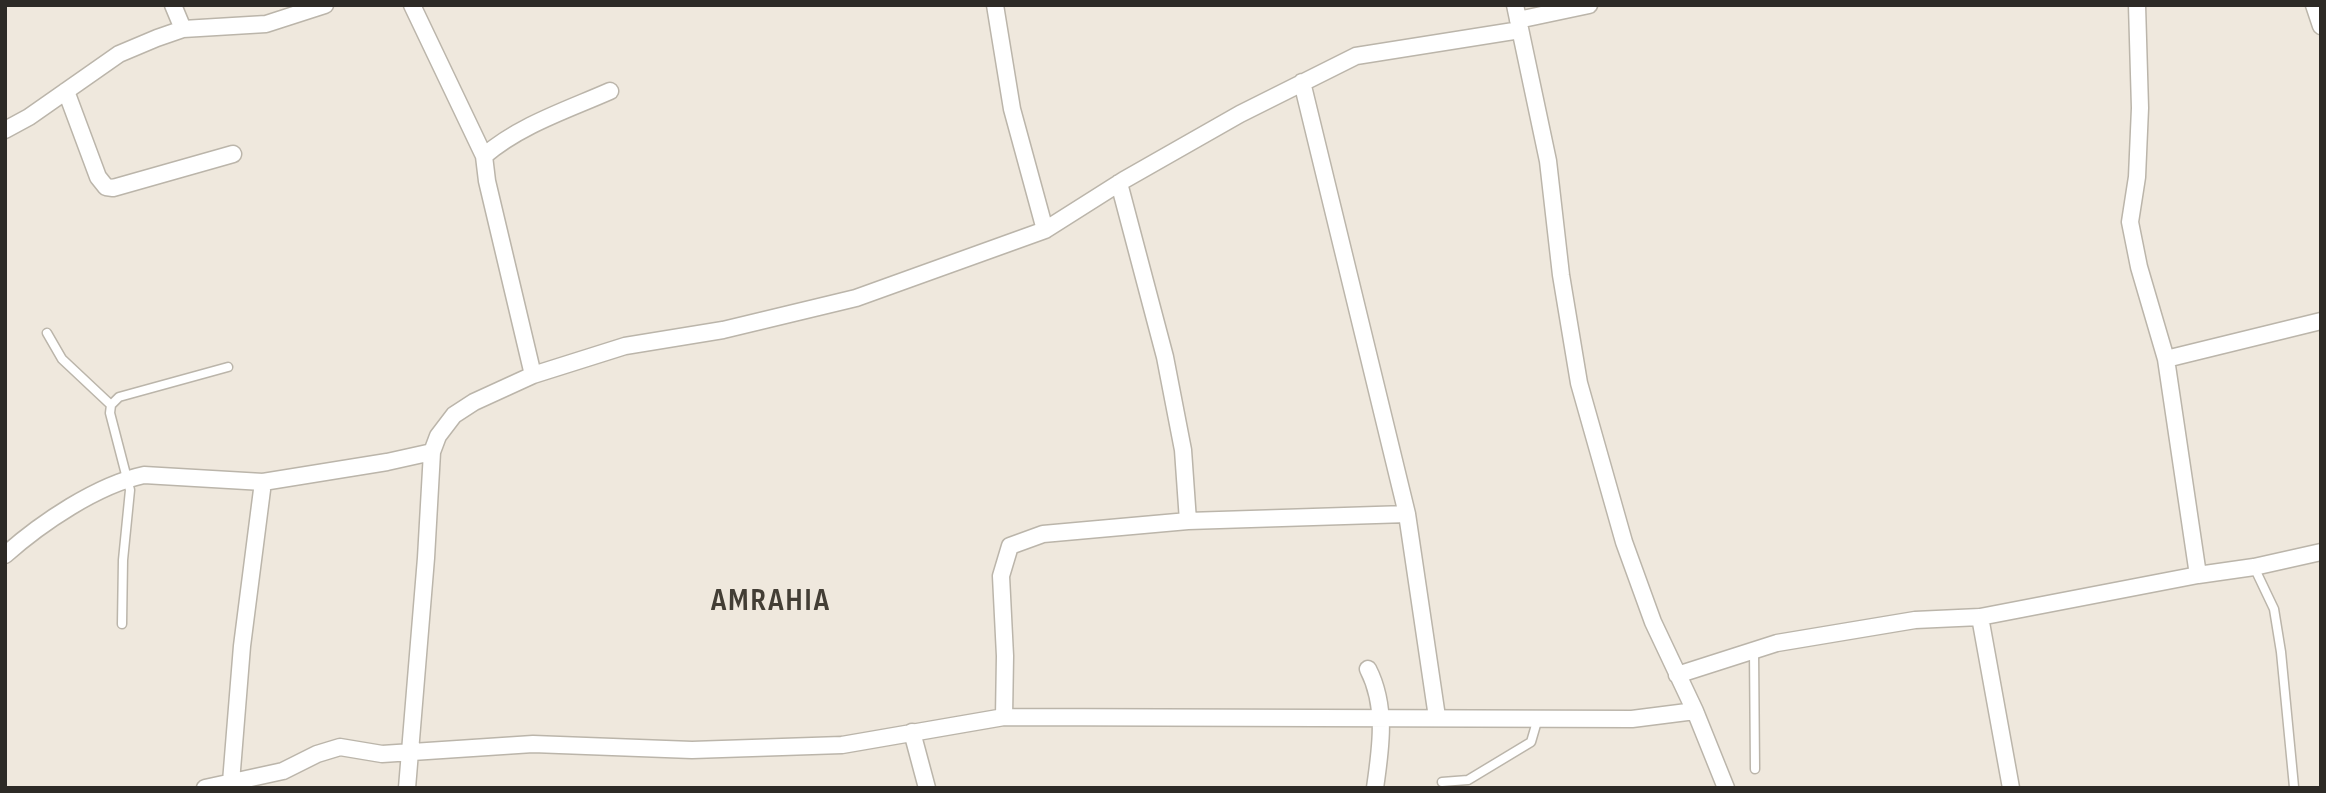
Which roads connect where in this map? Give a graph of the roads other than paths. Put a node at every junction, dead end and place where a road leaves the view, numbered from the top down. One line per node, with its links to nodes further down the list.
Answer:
1 (173, 5): 10 (street)
2 (326, 5): 10 (street)
3 (412, 5): 16 (street)
4 (995, 5): 18 (street)
5 (1589, 5): 8 (street)
6 (2137, 5): 21 (street)
7 (2314, 5): 9 (street)
8 (1518, 18): 11 (street); 38 (street)
9 (2321, 26)
10 (183, 29): 12 (street)
11 (1302, 82): 17 (street); 28 (street)
12 (66, 91): 14 (street); 15 (street)
13 (610, 91): 16 (street)
14 (5, 130)
15 (233, 154)
16 (484, 156): 23 (street)
17 (1119, 183): 18 (street); 29 (street)
18 (1045, 230): 23 (street)
19 (2321, 321): 21 (street)
20 (47, 333): 24 (lane)
21 (2166, 359): 33 (street)
22 (229, 367): 24 (lane)
23 (533, 375): 25 (street)
24 (111, 405): 26 (lane)
25 (432, 452): 27 (street); 45 (street)
26 (128, 478): 27 (street); 31 (street); 35 (lane)
27 (263, 482): 47 (street)
28 (1407, 514): 29 (street); 42 (street)
29 (1188, 520): 40 (street)
30 (2321, 552): 32 (street)
31 (5, 555)
32 (2255, 567): 33 (street); 49 (lane)
33 (2198, 575): 34 (street)
34 (1980, 617): 36 (street); 55 (street)
35 (122, 624)
36 (1754, 650): 38 (street); 46 (lane)
37 (1368, 668): 41 (street)
38 (1677, 675): 39 (street)
39 (1695, 711): 43 (street); 54 (street)
40 (1004, 717): 41 (street); 44 (street)
41 (1381, 717): 42 (street); 53 (street)
42 (1437, 717): 43 (street)
43 (1538, 718): 48 (lane)
44 (912, 732): 45 (street); 52 (street)
45 (410, 753): 47 (street); 51 (street)
46 (1755, 769)
47 (231, 782): 50 (street)
48 (1441, 782)
49 (2294, 787)
50 (205, 788)
51 (407, 788)
52 (927, 788)
53 (1375, 788)
54 (1726, 788)
55 (2011, 788)

